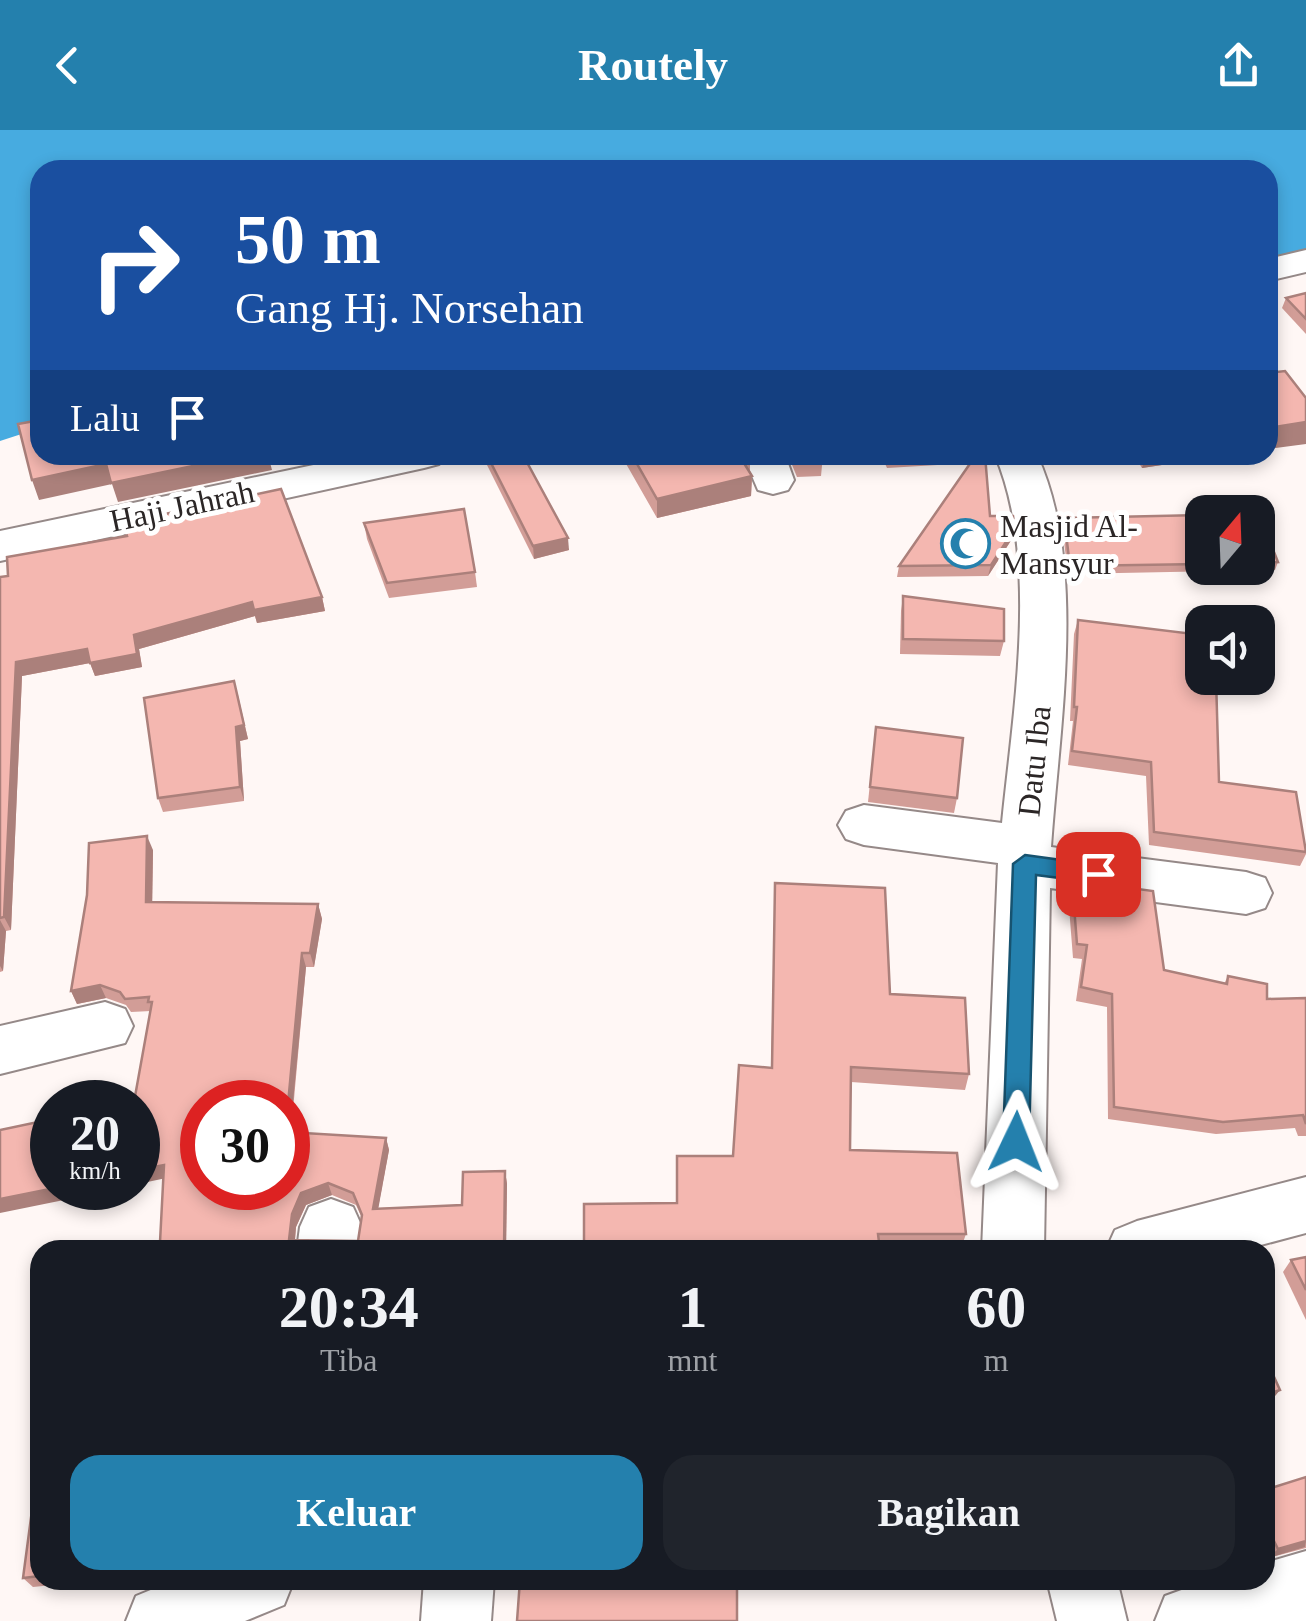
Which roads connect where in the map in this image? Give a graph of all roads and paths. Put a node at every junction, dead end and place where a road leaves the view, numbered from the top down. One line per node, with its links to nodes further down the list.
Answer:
1 (1306, 261): 2 (street)
2 (1278, 268)
3 (377, 465): 5 (street, Haji Jahrah)
4 (1020, 465): 7 (street, Datu Iba)
5 (0, 546)
6 (864, 825): 7 (street)
7 (1025, 855): 8 (street); 12 (street, Datu Iba)
8 (1246, 893)
9 (105, 1026): 10 (street)
10 (0, 1050)
11 (1306, 1205): 13 (street)
12 (1013, 1240)
13 (1175, 1240)
14 (1306, 1586): 21 (street)
15 (235, 1590): 18 (street)
16 (458, 1590): 19 (street)
17 (1084, 1590): 20 (street)
18 (161, 1621)
19 (456, 1621)
20 (1092, 1621)
21 (1190, 1621)

